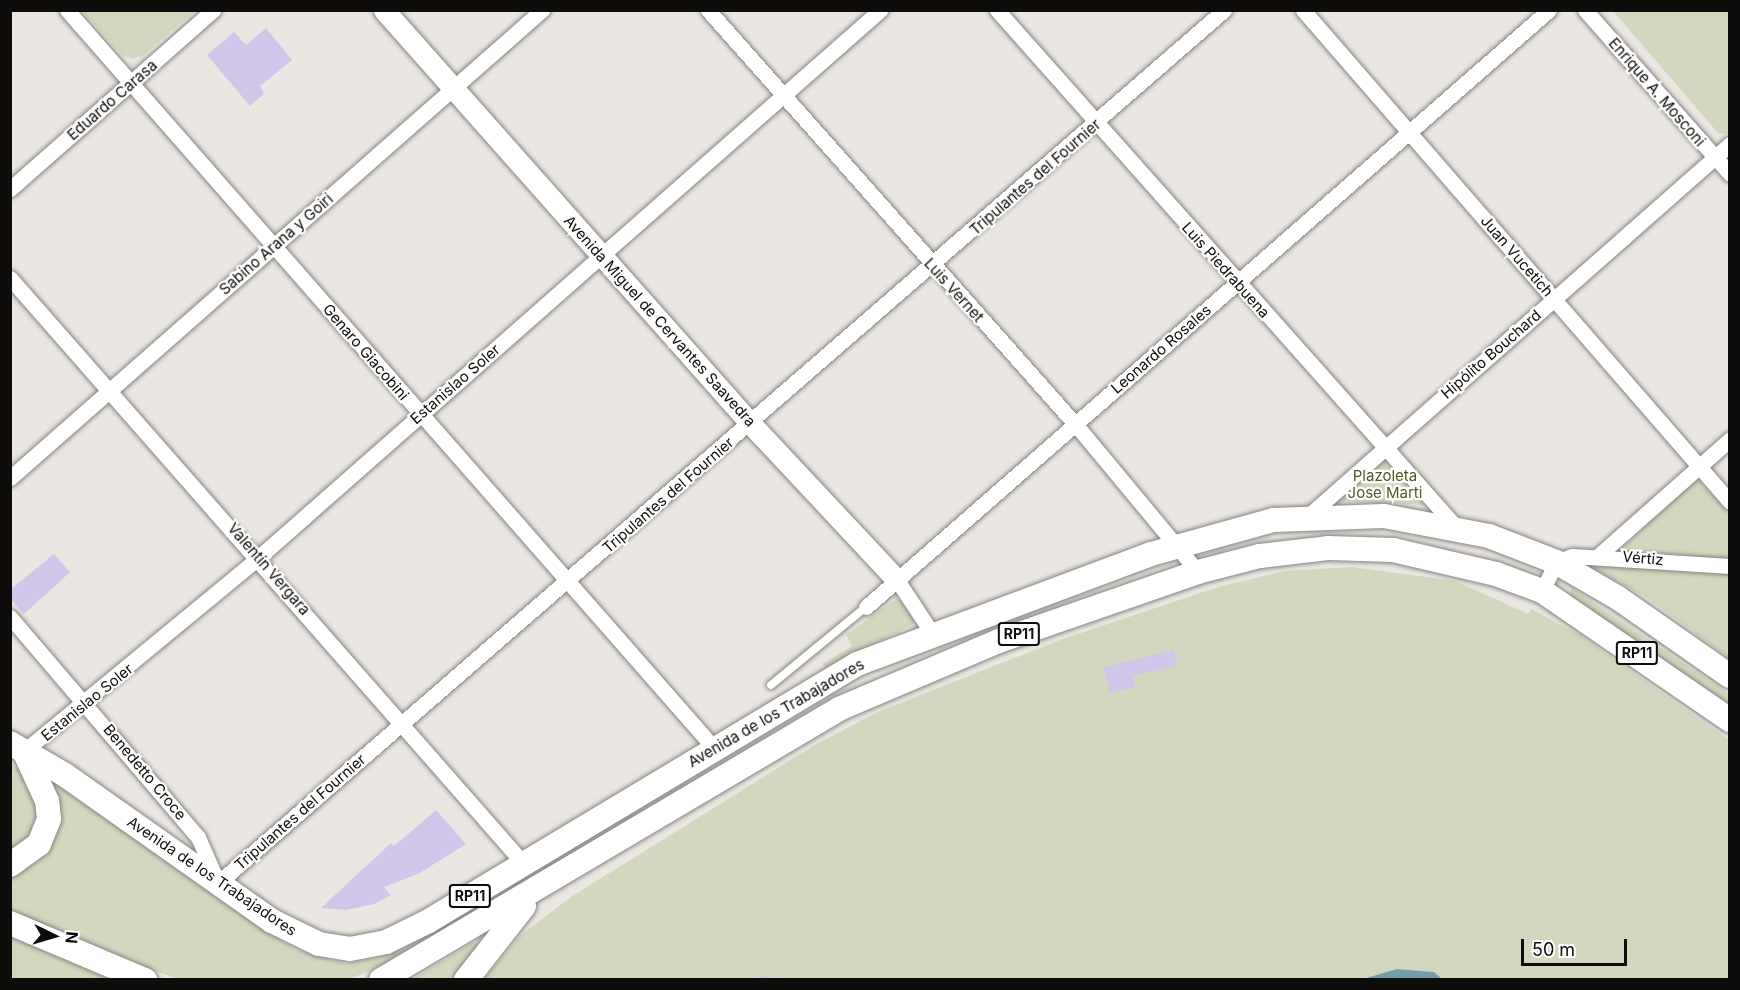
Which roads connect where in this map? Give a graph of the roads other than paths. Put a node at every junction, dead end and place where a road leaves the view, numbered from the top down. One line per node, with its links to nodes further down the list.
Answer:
1 (67, 10): 12 (street, Genaro Giacobini)
2 (213, 10): 12 (street, Eduardo Carasa)
3 (384, 10): 13 (street, Avenida Miguel de Cervantes Saavedra)
4 (542, 10): 13 (street, Sabino Arana y Goiri)
5 (708, 10): 14 (street, Luis Vernet)
6 (880, 10): 14 (street, Estanislao Soler)
7 (997, 10): 15 (street, Luis Piedrabuena)
8 (1224, 10): 15 (street, Tripulantes del Fournier)
9 (1303, 10): 16 (street, Juan Vucetich)
10 (1550, 10): 16 (street, Leonardo Rosales)
11 (1585, 10): 18 (street, Enrique A. Mosconi)
12 (131, 83): 20 (street, Eduardo Carasa); 21 (street, Genaro Giacobini)
13 (453, 88): 21 (street, Sabino Arana y Goiri); 22 (street, Avenida Miguel de Cervantes Saavedra)
14 (783, 96): 22 (street, Estanislao Soler); 23 (street, Luis Vernet)
15 (1096, 123): 23 (street, Tripulantes del Fournier); 25 (street, Luis Piedrabuena)
16 (1410, 132): 25 (street, Leonardo Rosales); 26 (street, Juan Vucetich)
17 (1730, 144): 18 (street, Hipólito Bouchard)
18 (1714, 158): 19 (street, Enrique A. Mosconi); 26 (street, Hipólito Bouchard)
19 (1730, 174)
20 (10, 189)
21 (274, 246): 27 (street, Sabino Arana y Goiri); 28 (street, Genaro Giacobini)
22 (601, 256): 28 (street, Estanislao Soler); 29 (street, Avenida Miguel de Cervantes Saavedra)
23 (933, 267): 29 (street, Tripulantes del Fournier); 30 (street, Luis Vernet)
24 (10, 278): 27 (street, Valentín Vergara)
25 (1237, 283): 30 (street, Leonardo Rosales); 32 (street, Luis Piedrabuena)
26 (1554, 299): 32 (street, Hipólito Bouchard); 33 (street, Juan Vucetich)
27 (110, 391): 34 (street, Sabino Arana y Goiri); 40 (street, Valentín Vergara)
28 (421, 414): 40 (street, Estanislao Soler); 45 (street, Genaro Giacobini)
29 (750, 423): 44 (street, Avenida Miguel de Cervantes Saavedra); 45 (street, Tripulantes del Fournier)
30 (1076, 425): 38 (street, Luis Vernet); 44 (street, Leonardo Rosales)
31 (1730, 439): 33 (street)
32 (1385, 447): 36 (street, Hipólito Bouchard); 37 (street, Luis Piedrabuena)
33 (1698, 466): 35 (street, Juan Vucetich); 39 (street)
34 (10, 478)
35 (1730, 501)
36 (1308, 516): 37 (main road, Avenida de los Trabajadores / RP11); 38 (main road, Avenida de los Trabajadores / RP11)
37 (1456, 527): 41 (main road, Avenida de los Trabajadores / RP11)
38 (1178, 544): 43 (street, Luis Vernet); 49 (main road, Avenida de los Trabajadores / RP11)
39 (1599, 555): 41 (street, Vértiz); 42 (street, Vértiz)
40 (259, 557): 52 (street, Estanislao Soler); 54 (street, Valentín Vergara)
41 (1556, 562): 46 (street); 50 (main road, Avenida de los Trabajadores / RP11)
42 (1730, 566)
43 (1198, 572): 46 (main road, Avenida de los Trabajadores / RP11); 60 (main road, Avenida de los Trabajadores / RP11)
44 (897, 580): 47 (street, Leonardo Rosales); 49 (street, Avenida Miguel de Cervantes Saavedra)
45 (568, 582): 54 (street, Tripulantes del Fournier); 56 (street, Genaro Giacobini)
46 (1542, 591): 53 (main road, Avenida de los Trabajadores / RP11)
47 (866, 607): 51 (lane, Leonardo Rosales)
48 (10, 617): 52 (street, Benedetto Croce)
49 (932, 633): 56 (main road, Avenida de los Trabajadores / RP11)
50 (1730, 676)
51 (771, 685)
52 (87, 704): 55 (street, Estanislao Soler); 59 (street, Benedetto Croce)
53 (1730, 720)
54 (404, 723): 57 (street, Valentín Vergara); 59 (street, Tripulantes del Fournier)
55 (17, 747): 58 (main road); 59 (main road, Avenida de los Trabajadores / RP11)
56 (713, 747): 57 (main road, Avenida de los Trabajadores / RP11)
57 (523, 863): 59 (main road, Avenida de los Trabajadores / RP11)
58 (10, 865)
59 (218, 883)
60 (542, 887): 63 (main road, Avenida de los Trabajadores / RP11); 64 (main road)
61 (10, 923): 62 (main road)
62 (145, 980)
63 (381, 980)
64 (466, 980)

